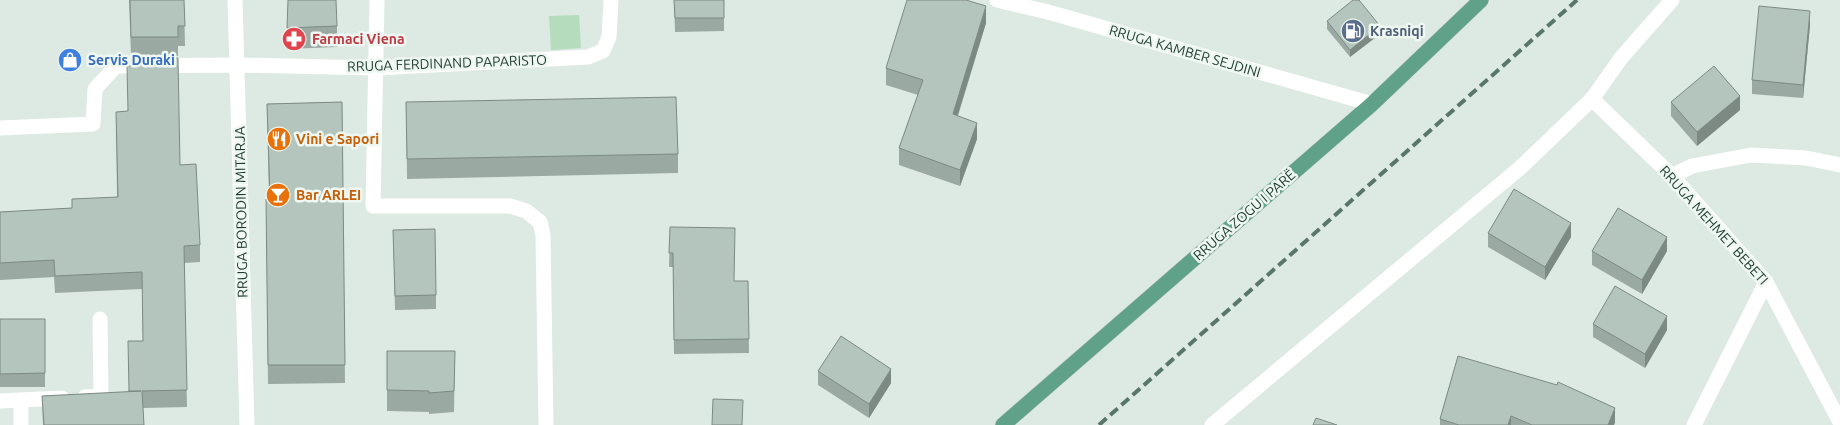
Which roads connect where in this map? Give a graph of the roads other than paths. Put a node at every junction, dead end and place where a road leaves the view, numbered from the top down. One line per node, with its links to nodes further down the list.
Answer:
1 (235, 0): 7 (street, RRUGA BORODIN MITARJA)
2 (377, 0): 8 (street)
3 (611, 0): 8 (street, RRUGA FERDINAND PAPARISTO)
4 (997, 0): 10 (street, RRUGA KAMBER SEJDINI)
5 (1672, 0): 9 (street)
6 (1473, 2): 10 (main road, RRUGA ZOGU I PARË)
7 (238, 65): 8 (street, RRUGA FERDINAND PAPARISTO); 11 (street, RRUGA FERDINAND PAPARISTO); 20 (street, RRUGA BORODIN MITARJA)
8 (375, 68): 21 (street)
9 (1592, 99): 13 (street, RRUGA MEHMET BEBETI); 23 (street)
10 (1372, 104): 22 (main road, RRUGA ZOGU I PARË)
11 (0, 128)
12 (1840, 165): 13 (street)
13 (1672, 176): 14 (street, RRUGA MEHMET BEBETI)
14 (1766, 282): 18 (street, RRUGA MEHMET BEBETI); 24 (street)
15 (100, 319): 16 (street)
16 (21, 400): 17 (street); 19 (street)
17 (0, 401)
18 (1840, 422)
19 (21, 425)
20 (247, 425)
21 (546, 425)
22 (1003, 425)
23 (1212, 425)
24 (1694, 425)

